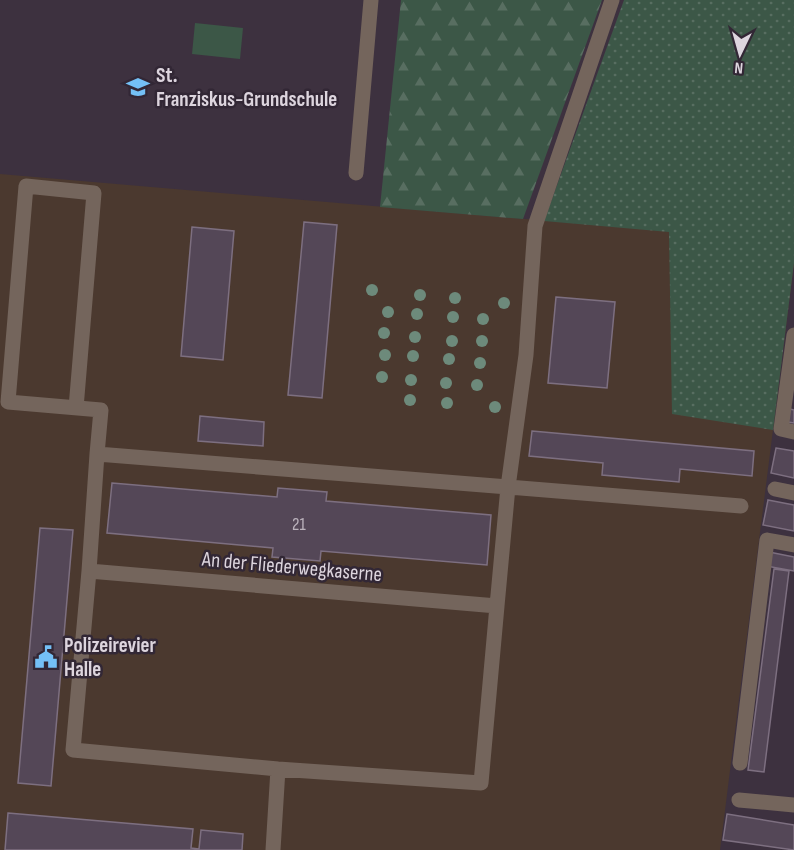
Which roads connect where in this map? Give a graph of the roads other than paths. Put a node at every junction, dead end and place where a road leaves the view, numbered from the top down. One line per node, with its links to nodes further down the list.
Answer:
1 (371, 0): 3 (street)
2 (612, 0): 8 (street)
3 (356, 173)
4 (794, 335): 6 (street)
5 (76, 408): 5 (street); 7 (street)
6 (794, 432)
7 (97, 454): 8 (street); 13 (street)
8 (507, 487): 11 (street); 14 (street)
9 (776, 489): 10 (street)
10 (794, 493)
11 (741, 506)
12 (794, 545): 15 (street)
13 (89, 571): 14 (street, An der Fliederwegkaserne); 16 (street)
14 (497, 606): 16 (street)
15 (740, 763)
16 (278, 769): 19 (street)
17 (739, 800): 18 (street)
18 (794, 805)
19 (273, 850)

